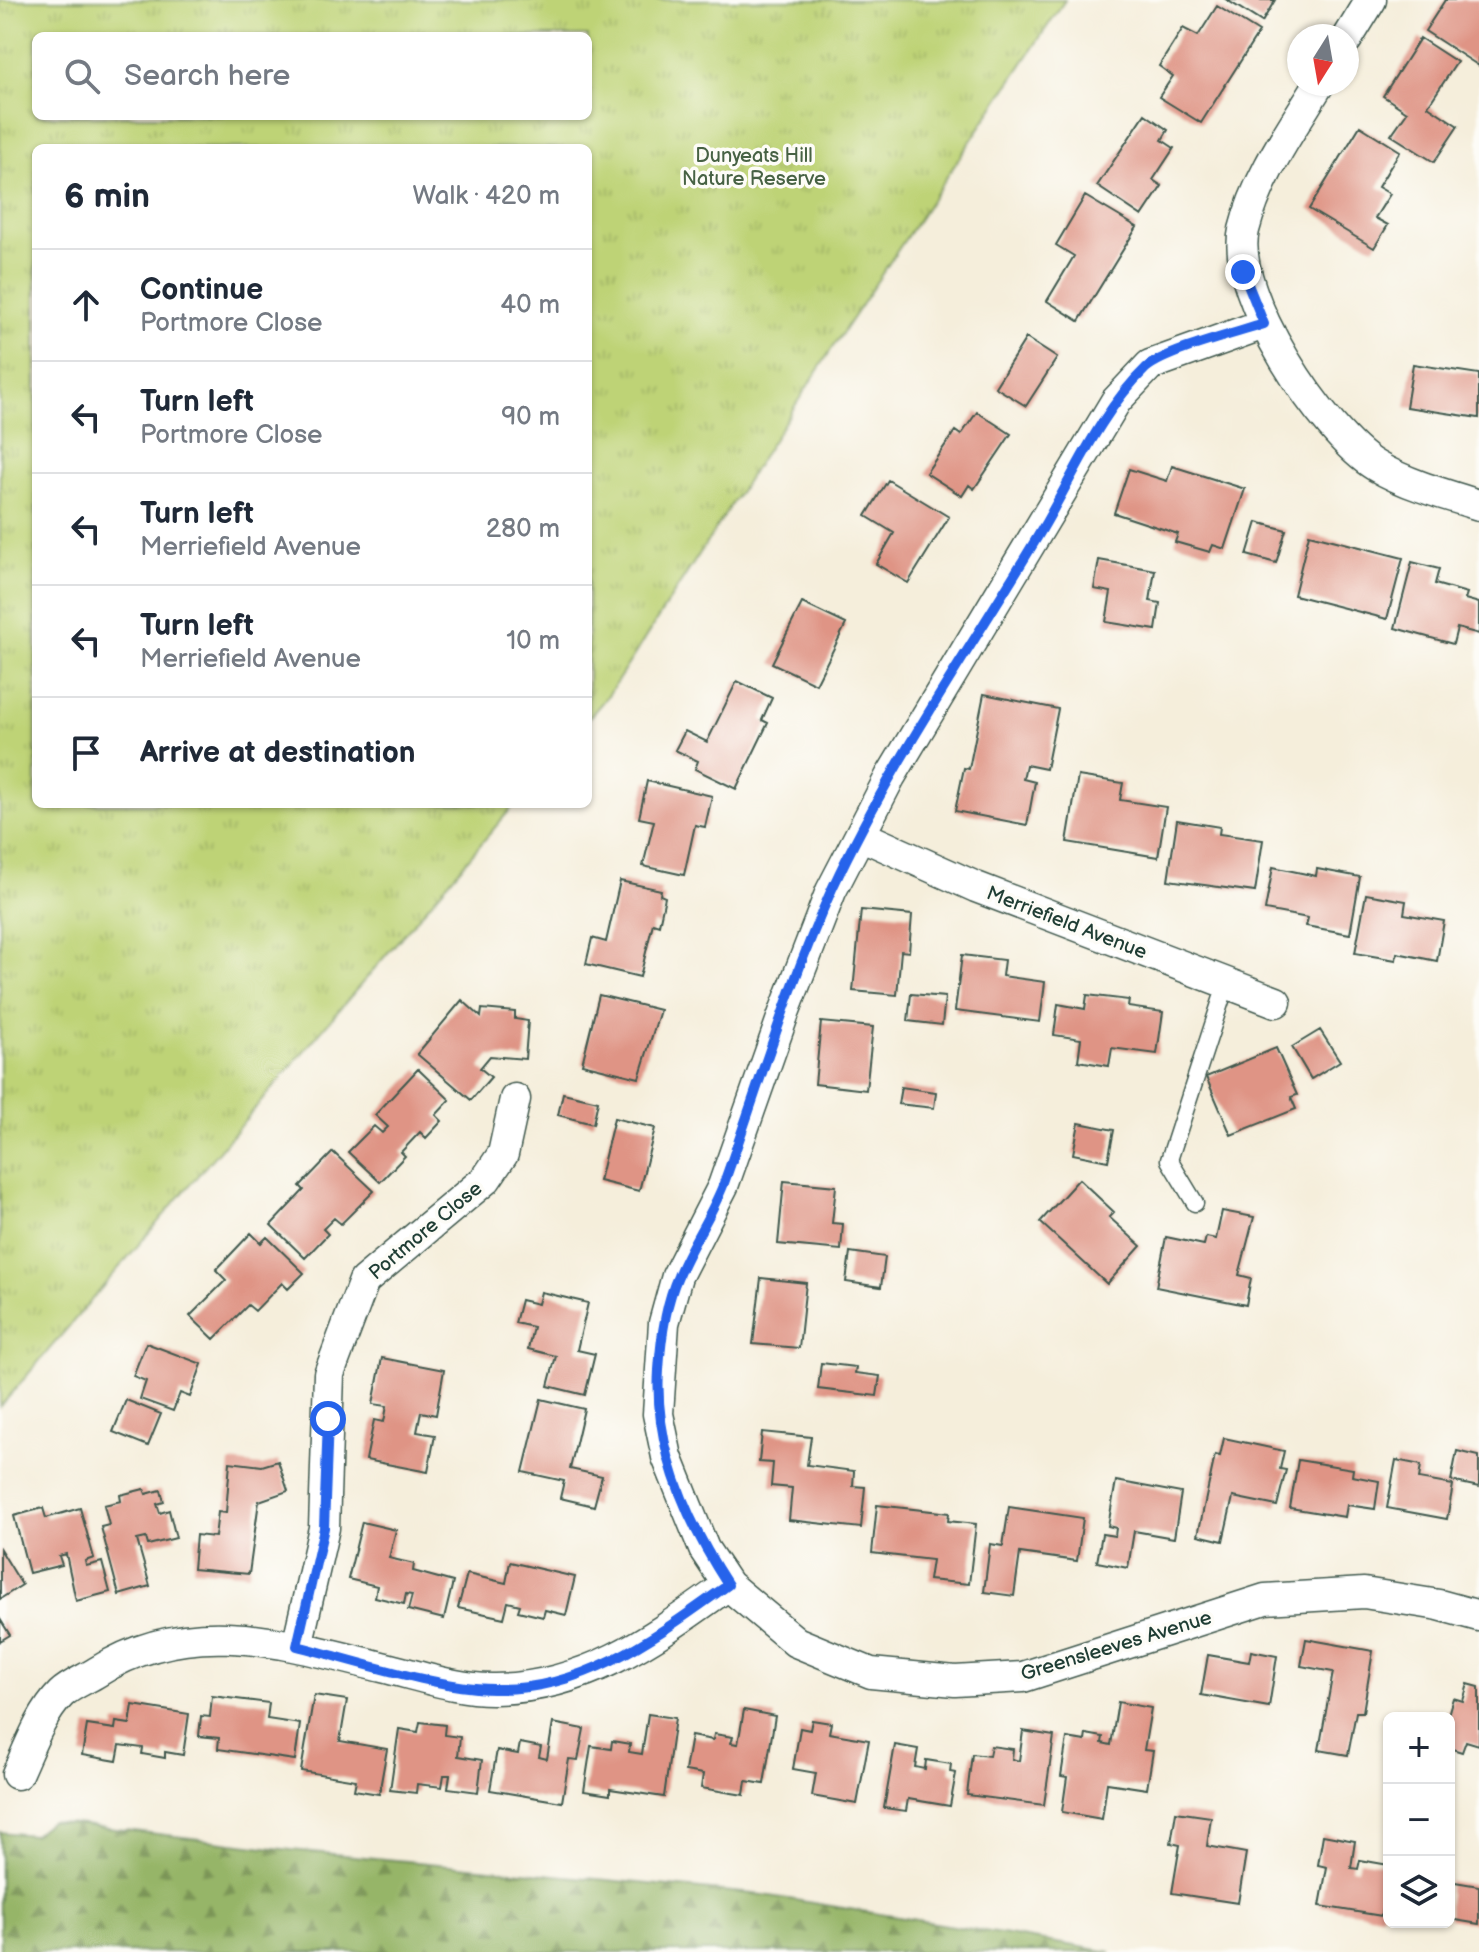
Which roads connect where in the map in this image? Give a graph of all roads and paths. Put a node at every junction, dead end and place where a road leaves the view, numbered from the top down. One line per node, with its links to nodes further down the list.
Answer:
1 (1371, 0): 2 (street)
2 (1356, 24)
3 (1311, 96): 4 (street)
4 (1264, 324): 5 (street); 6 (street)
5 (1479, 505)
6 (860, 835): 7 (street, Merriefield Avenue); 11 (street)
7 (1227, 982): 8 (street, Merriefield Avenue); 10 (lane)
8 (1276, 1002)
9 (515, 1099): 13 (street, Portmore Close)
10 (1195, 1203)
11 (728, 1585): 12 (street, Greensleeves Avenue); 13 (street)
12 (1479, 1616)
13 (297, 1646): 14 (street)
14 (17, 1774)

